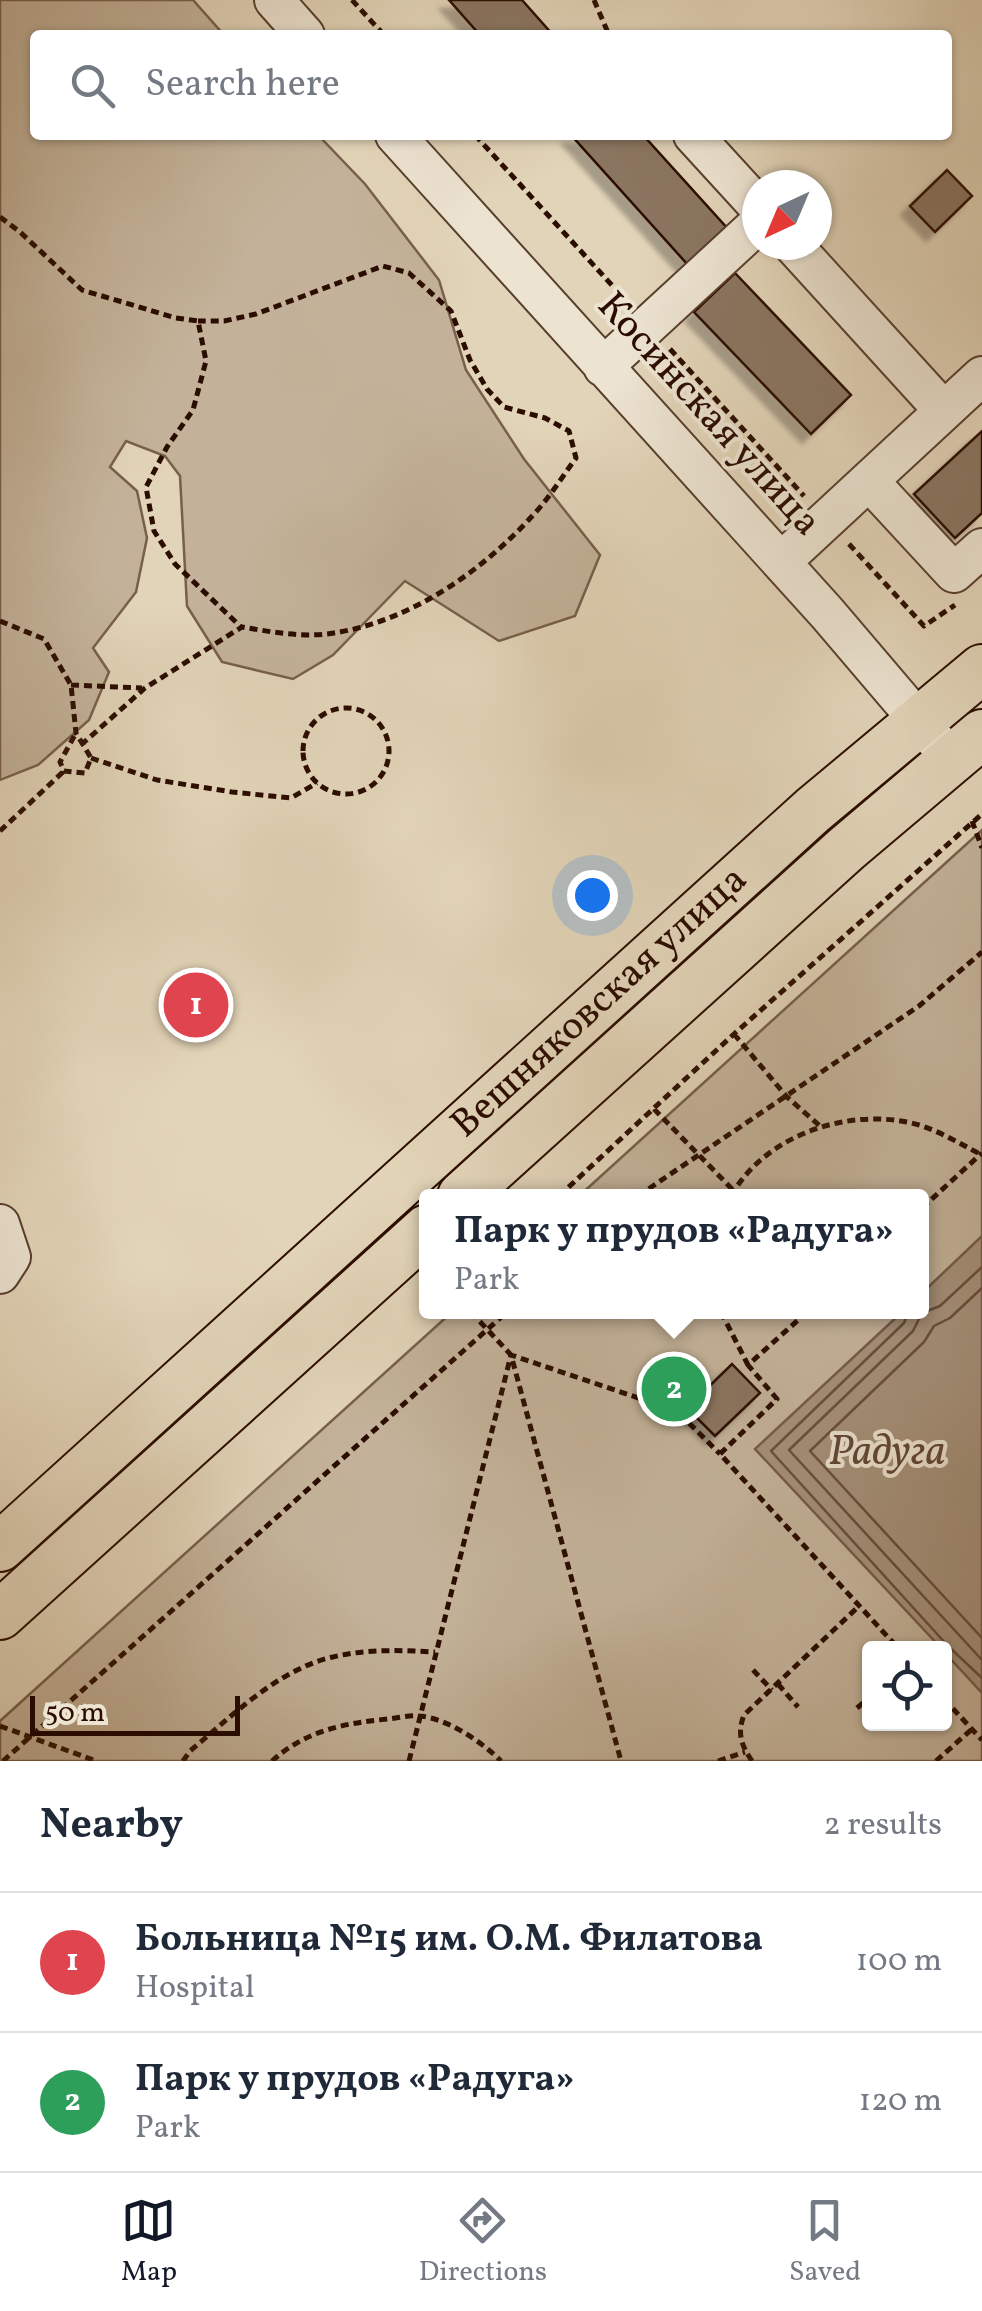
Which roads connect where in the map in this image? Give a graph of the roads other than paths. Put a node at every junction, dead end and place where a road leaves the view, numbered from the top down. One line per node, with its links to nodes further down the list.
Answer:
1 (274, 0): 2 (street)
2 (301, 30)
3 (399, 140): 8 (street, Косинская улица)
4 (698, 140): 5 (street)
5 (742, 189)
6 (742, 240): 8 (street)
7 (807, 260): 10 (street)
8 (603, 367): 13 (street, Косинская улица)
9 (982, 376): 10 (street)
10 (944, 411): 11 (street)
11 (869, 481): 12 (street); 13 (street)
12 (982, 548)
13 (781, 562): 15 (street, Косинская улица)
14 (982, 669): 15 (main road, Вешняковская улица)
15 (918, 720): 16 (street, Косинская улица); 21 (main road, Вешняковская улица)
16 (966, 746): 17 (main road, Вешняковская улица)
17 (470, 1189)
18 (0, 1224): 20 (street)
19 (419, 1235): 22 (main road)
20 (0, 1274)
21 (0, 1547)
22 (0, 1614)

